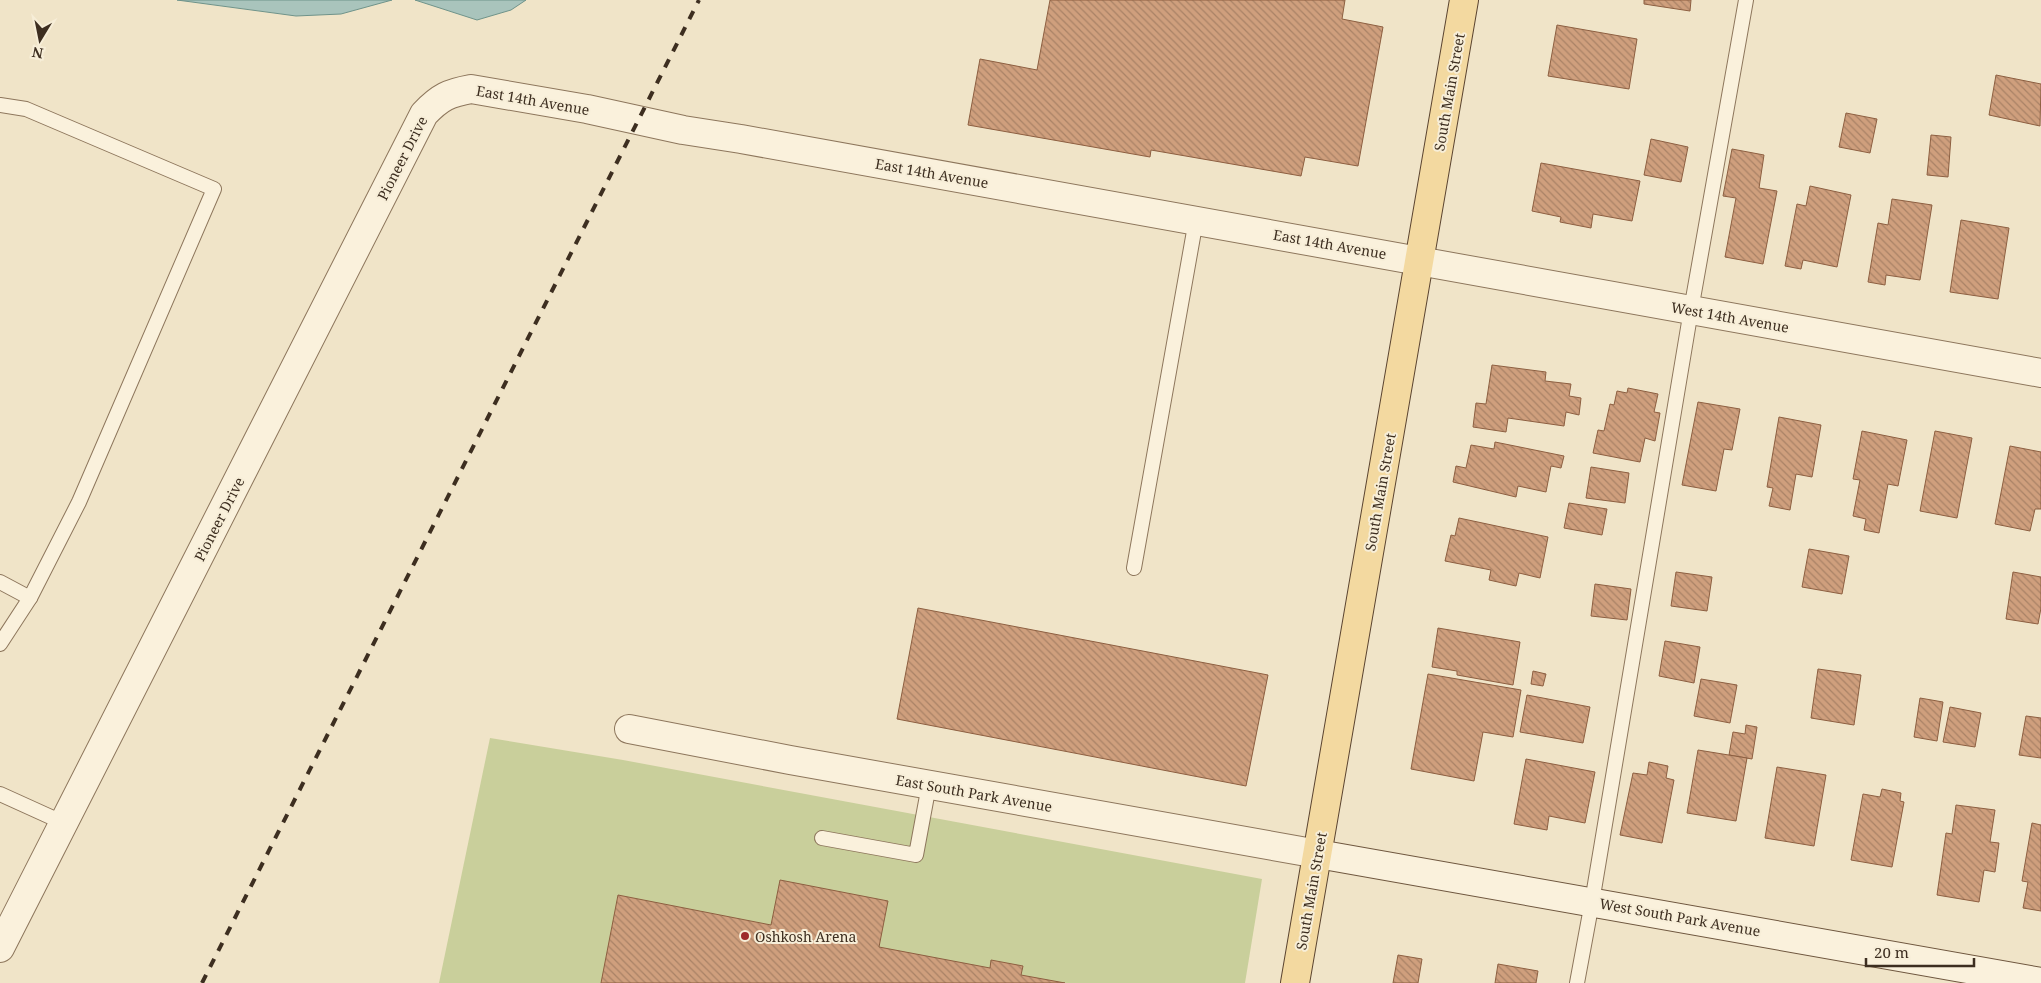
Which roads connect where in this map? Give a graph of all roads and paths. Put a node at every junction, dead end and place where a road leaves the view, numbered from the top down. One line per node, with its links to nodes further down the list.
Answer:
1 (1464, 0): 6 (main road, South Main Street)
2 (1746, 0): 7 (lane)
3 (444, 96): 5 (street, East 14th Avenue); 16 (street, Pioneer Drive)
4 (0, 105): 11 (lane)
5 (1196, 220): 6 (street, East 14th Avenue); 9 (lane)
6 (1420, 260): 7 (street, West 14th Avenue); 18 (main road, South Main Street)
7 (1691, 310): 8 (street, West 14th Avenue); 19 (lane)
8 (2041, 374)
9 (1134, 568)
10 (0, 582): 11 (lane)
11 (30, 598): 12 (lane)
12 (0, 644)
13 (630, 729): 14 (street, East South Park Avenue)
14 (929, 785): 17 (lane); 18 (street, East South Park Avenue)
15 (0, 794): 16 (lane)
16 (64, 823): 20 (street, Pioneer Drive)
17 (822, 838)
18 (1318, 854): 19 (street, West South Park Avenue); 22 (main road, South Main Street)
19 (1592, 902): 21 (street, West South Park Avenue); 23 (lane)
20 (0, 948)
21 (2041, 982)
22 (1294, 983)
23 (1577, 983)

